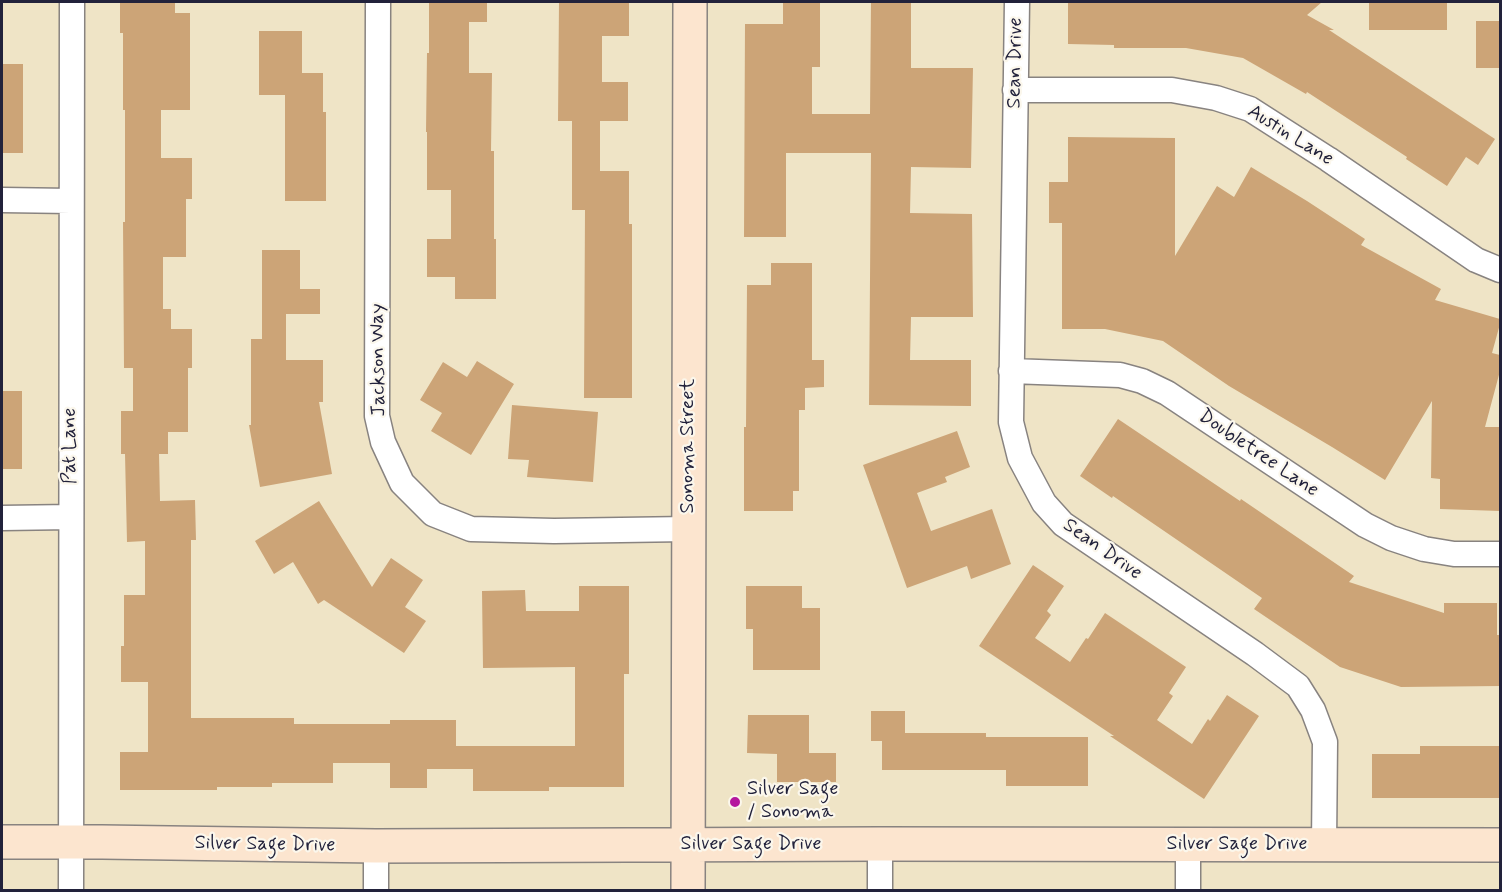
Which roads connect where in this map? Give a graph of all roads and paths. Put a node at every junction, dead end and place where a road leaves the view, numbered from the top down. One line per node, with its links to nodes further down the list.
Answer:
1 (72, 2): 7 (street, Pat Lane)
2 (378, 2): 12 (street, Jackson Way)
3 (690, 2): 12 (street, Sonoma Street)
4 (1017, 2): 5 (street, Sean Drive)
5 (1016, 90): 8 (street, Austin Lane); 9 (street, Sean Drive)
6 (2, 200): 7 (street)
7 (71, 201): 10 (street, Pat Lane)
8 (1500, 270)
9 (1011, 372): 13 (street, Doubletree Lane); 19 (street, Sean Drive)
10 (71, 517): 11 (street); 15 (street, Pat Lane)
11 (2, 518)
12 (688, 529): 17 (street, Sonoma Street)
13 (1500, 554)
14 (2, 842): 15 (street, Silver Sage Drive)
15 (71, 842): 21 (street, Silver Sage Drive); 22 (street, Pat Lane)
16 (880, 844): 17 (street, Silver Sage Drive); 18 (street, Silver Sage Drive); 25 (street)
17 (689, 845): 21 (street, Silver Sage Drive); 24 (street, Sonoma Street)
18 (1188, 845): 19 (street, Silver Sage Drive); 26 (street)
19 (1324, 845): 20 (street, Silver Sage Drive)
20 (1500, 845)
21 (376, 846): 23 (street)
22 (71, 891)
23 (376, 891)
24 (688, 891)
25 (880, 891)
26 (1188, 891)

